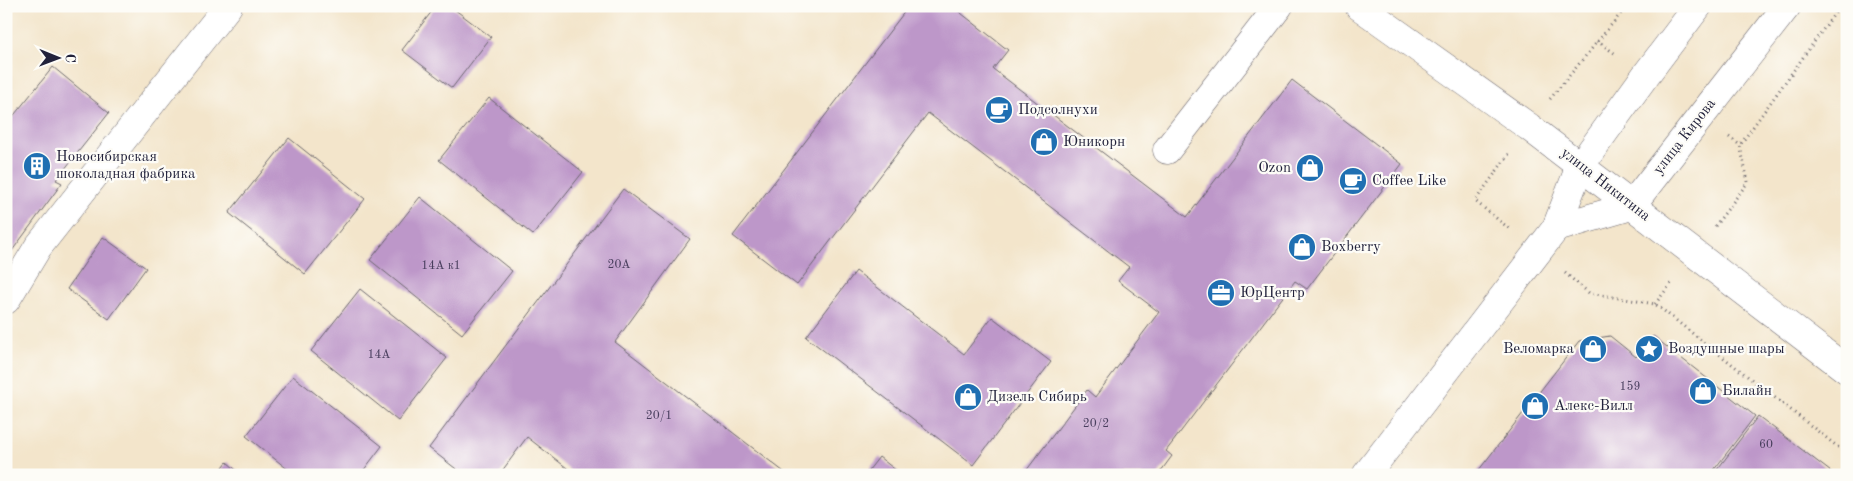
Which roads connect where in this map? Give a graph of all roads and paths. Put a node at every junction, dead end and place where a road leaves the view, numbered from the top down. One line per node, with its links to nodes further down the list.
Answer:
1 (228, 6): 13 (main road)
2 (1279, 6): 7 (main road)
3 (1359, 6): 8 (main road, улица Никитина)
4 (1698, 6): 8 (main road)
5 (1787, 6): 9 (main road, улица Кирова)
6 (1840, 6): 12 (path)
7 (1167, 150)
8 (1580, 166): 9 (main road, улица Никитина); 10 (main road)
9 (1631, 206): 10 (main road); 12 (main road, улица Никитина)
10 (1556, 228): 11 (main road)
11 (1537, 250): 14 (path); 17 (main road)
12 (1694, 254): 14 (path); 15 (main road, улица Никитина)
13 (6, 300)
14 (1655, 304): 16 (path)
15 (1847, 370)
16 (1847, 454)
17 (1366, 475)

